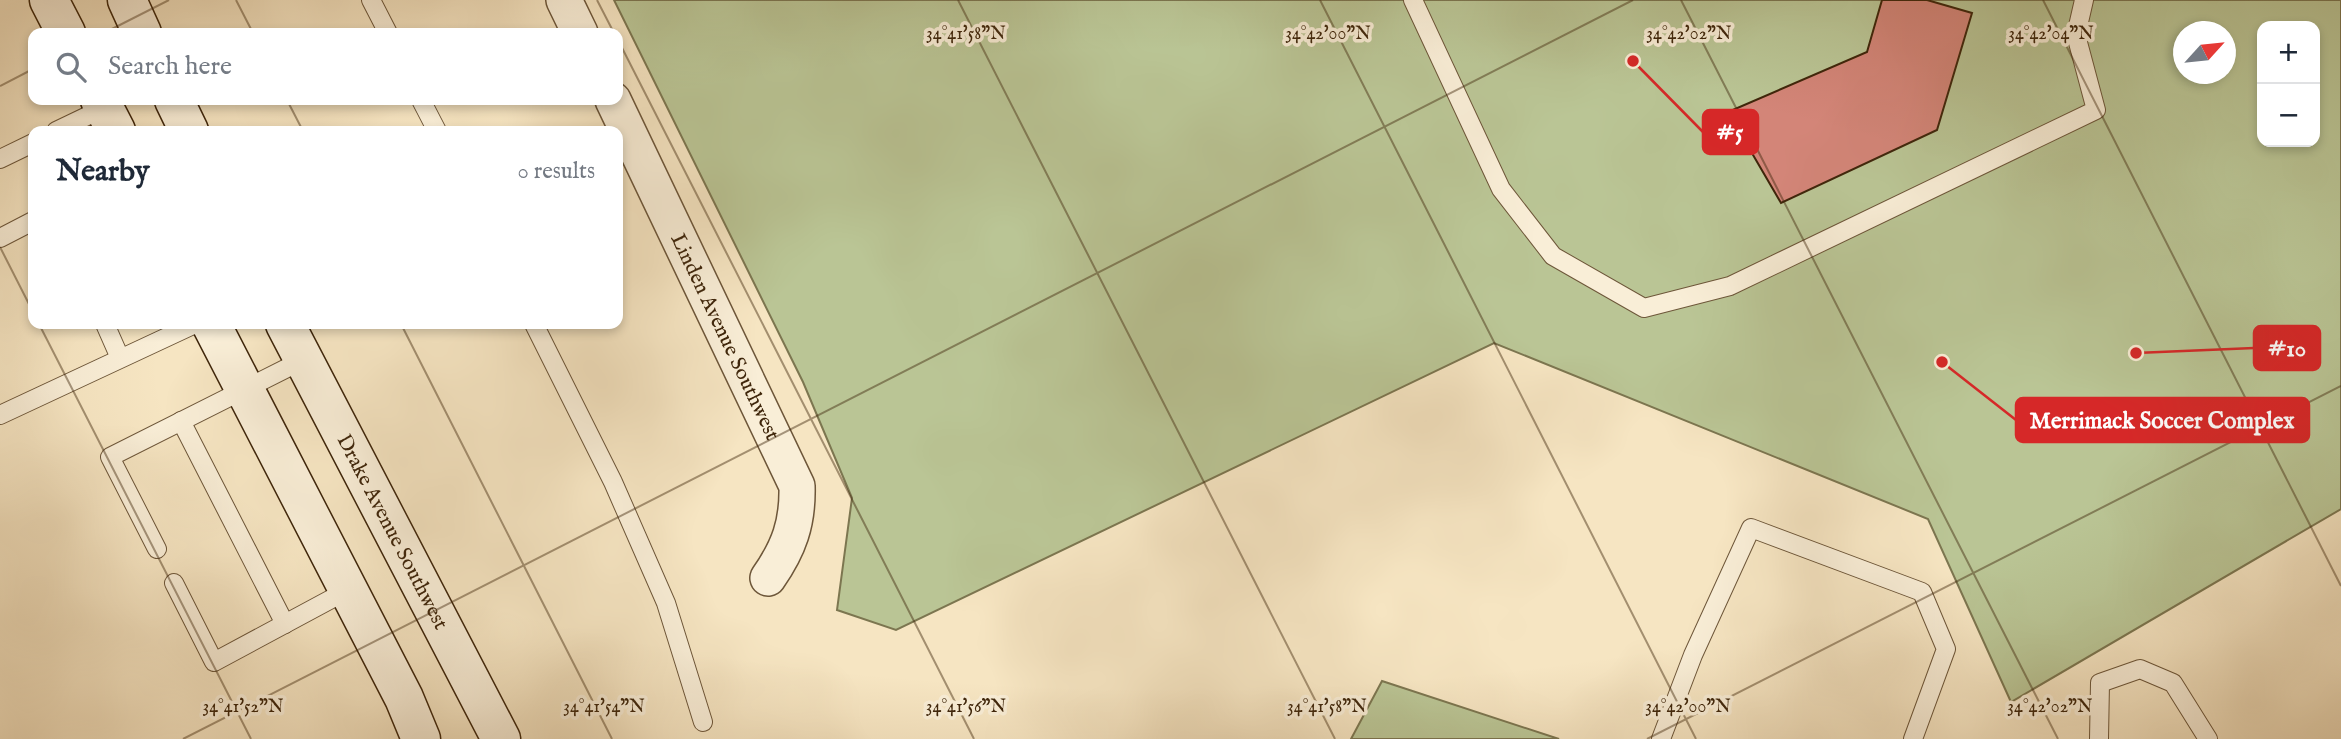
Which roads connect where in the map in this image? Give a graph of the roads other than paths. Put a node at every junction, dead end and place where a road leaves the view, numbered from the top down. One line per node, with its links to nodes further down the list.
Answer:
1 (49, 0): 7 (street)
2 (127, 0): 8 (street)
3 (371, 0): 9 (lane)
4 (564, 0): 10 (street)
5 (1413, 0): 6 (lane)
6 (2084, 0)
7 (63, 28)
8 (140, 28)
9 (385, 28)
10 (578, 28)
11 (176, 105): 16 (street)
12 (424, 105): 17 (lane)
13 (615, 105): 33 (street, Linden Avenue Southwest)
14 (107, 113): 15 (lane)
15 (71, 126)
16 (187, 126)
17 (434, 126)
18 (28, 145): 19 (lane)
19 (0, 159)
20 (28, 223): 21 (lane)
21 (0, 237)
22 (107, 329): 27 (lane)
23 (184, 329): 27 (lane)
24 (214, 329): 29 (street)
25 (288, 329): 28 (street, Drake Avenue Southwest)
26 (537, 329): 37 (lane)
27 (120, 358): 30 (lane)
28 (303, 360): 29 (lane); 39 (street, Drake Avenue Southwest)
29 (245, 389): 31 (lane); 35 (street)
30 (0, 415)
31 (181, 421): 32 (lane); 36 (lane)
32 (157, 549)
33 (768, 578)
34 (174, 583): 36 (lane)
35 (348, 590): 36 (lane); 38 (street)
36 (285, 624)
37 (703, 722)
38 (421, 739)
39 (501, 739)
40 (1661, 739): 41 (lane)
41 (1913, 739)
42 (2099, 739): 43 (lane)
43 (2208, 739)

